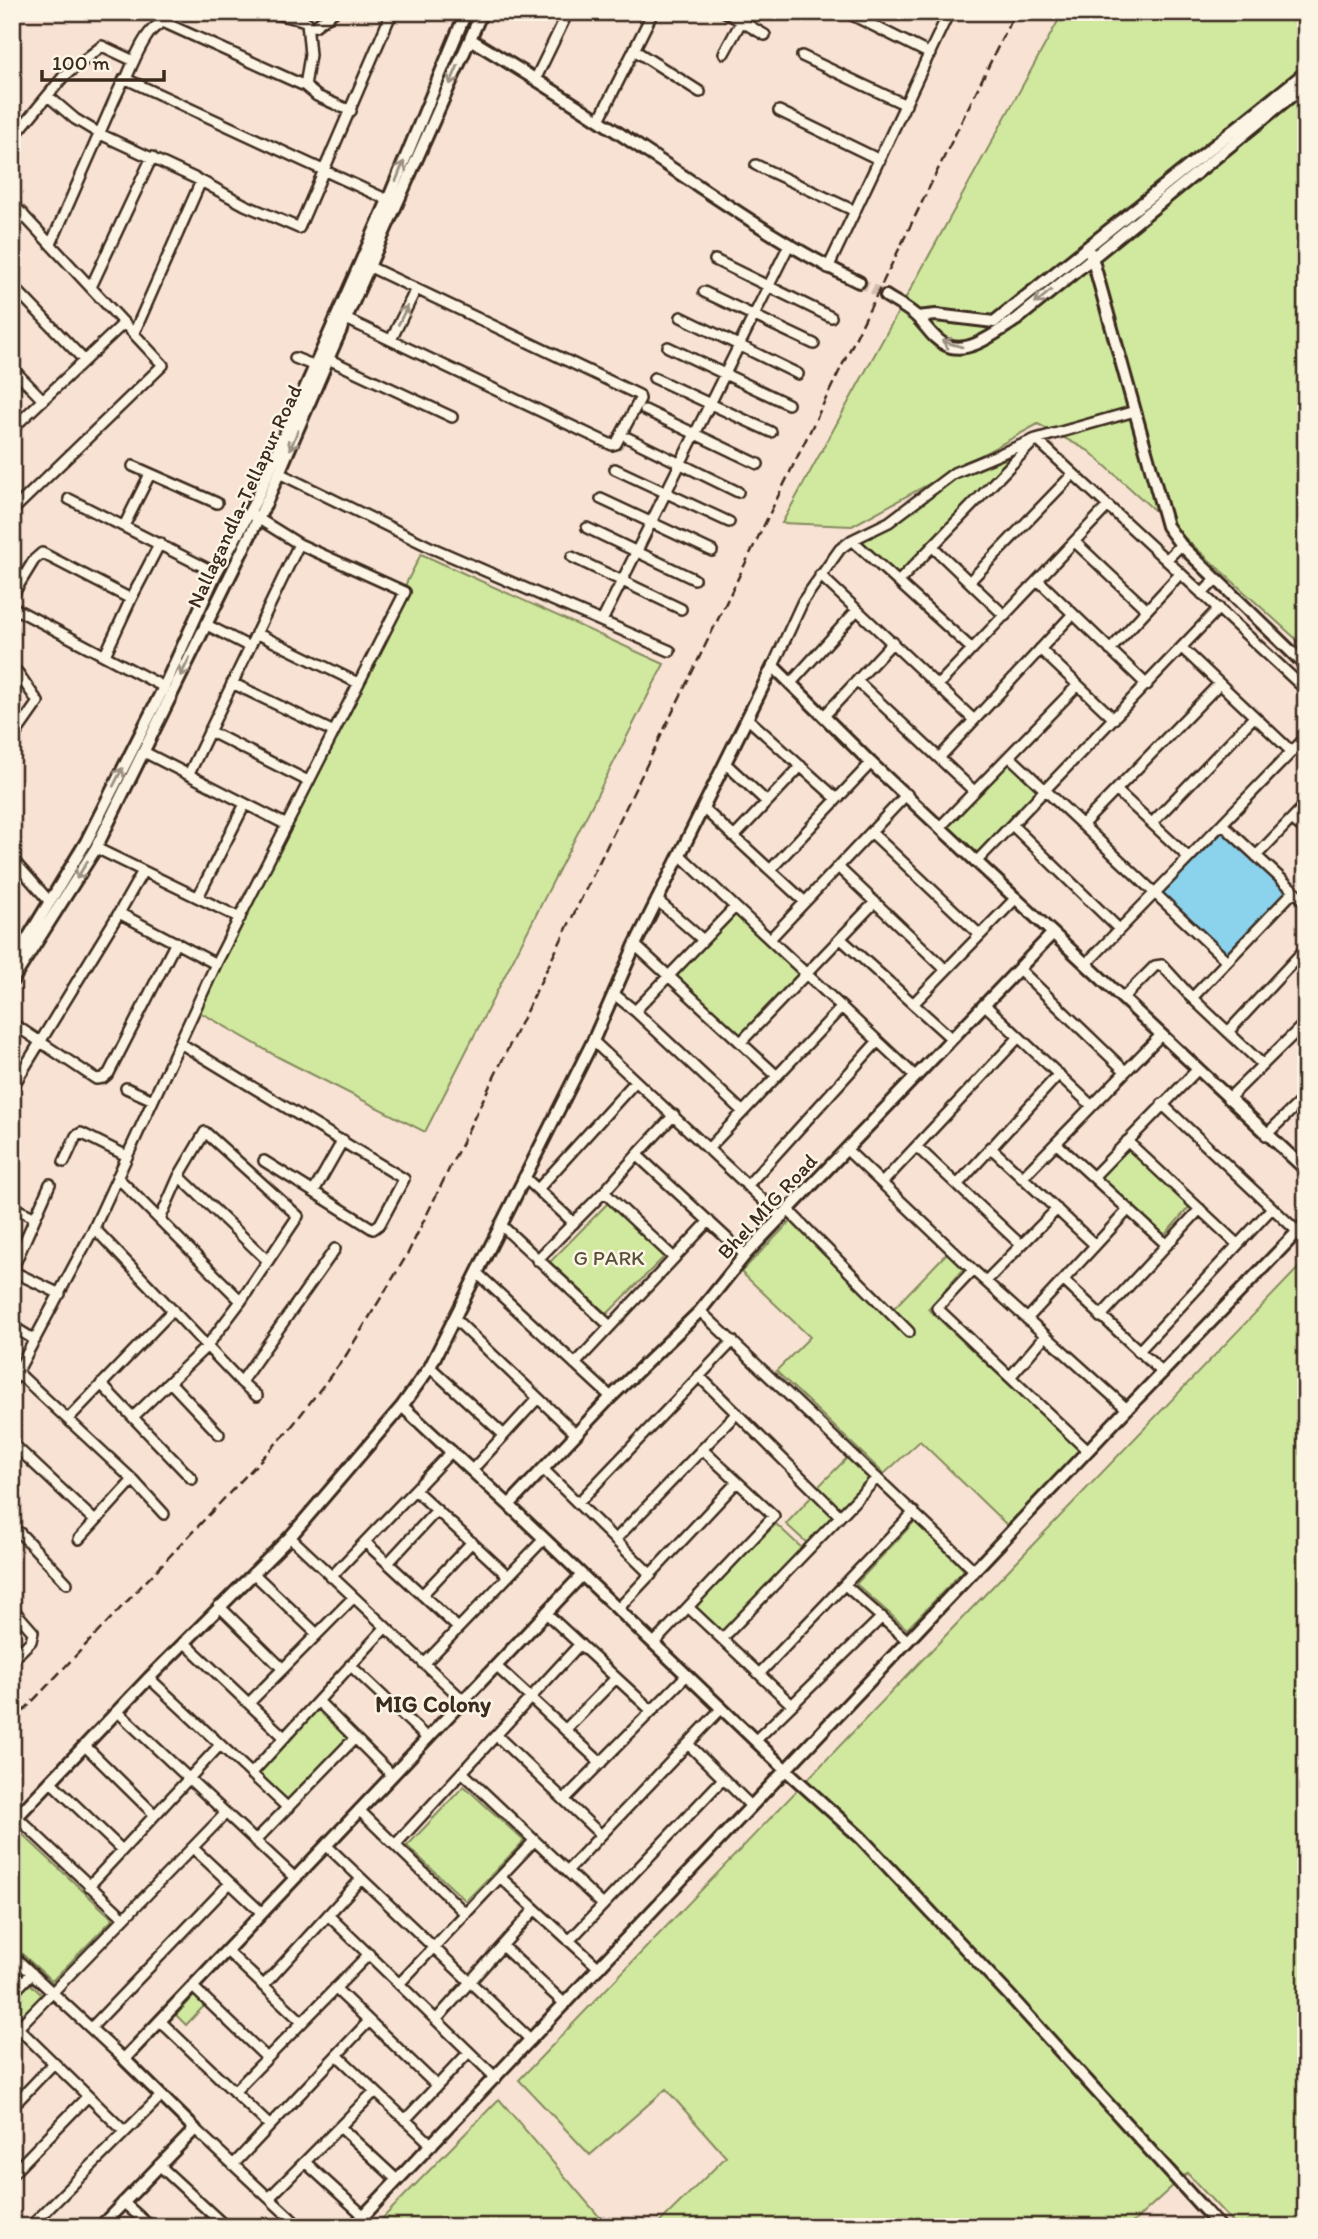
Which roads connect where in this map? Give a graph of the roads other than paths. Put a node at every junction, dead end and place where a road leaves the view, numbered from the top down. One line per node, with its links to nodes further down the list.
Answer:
1 (173, 12): 14 (street)
2 (272, 12): 12 (street)
3 (334, 12): 15 (street)
4 (392, 12): 31 (street)
5 (466, 12): 41 (street, Nallagandla-Tellapur Road, one-way to 5)
6 (482, 12): 17 (street, Nallagandla-Tellapur Road)
7 (568, 12): 24 (street)
8 (653, 12): 18 (street)
9 (724, 12): 13 (street)
10 (846, 12): 20 (street)
11 (949, 12): 20 (street)
12 (294, 14): 15 (street)
13 (741, 22): 16 (street); 19 (street)
14 (165, 23): 22 (street); 27 (street)
15 (308, 27): 27 (street)
16 (765, 35)
17 (470, 39): 24 (street); 50 (street, Nallagandla-Tellapur Road, one-way to 50)
18 (634, 50): 28 (street); 33 (street)
19 (724, 53)
20 (930, 54): 30 (street)
21 (802, 56): 30 (street)
22 (134, 61): 25 (street); 29 (street)
23 (1306, 72): 48 (street)
24 (536, 78): 33 (street)
25 (126, 79): 34 (street); 39 (street)
26 (1306, 84): 48 (street)
27 (306, 86): 31 (street)
28 (700, 92)
29 (48, 96): 34 (street); 35 (street)
30 (906, 105): 37 (street)
31 (351, 111): 39 (street)
32 (779, 111): 37 (street)
33 (599, 120): 47 (street)
34 (100, 134): 36 (street); 46 (street)
35 (12, 139)
36 (152, 158): 40 (street); 55 (street)
37 (880, 160): 43 (street)
38 (755, 164): 43 (street)
39 (325, 171): 40 (street); 41 (street)
40 (201, 181): 66 (street)
41 (388, 200): 75 (street, Nallagandla-Tellapur Road)
42 (12, 203): 44 (street)
43 (855, 211): 51 (street)
44 (23, 214): 45 (street); 46 (street)
45 (12, 225)
46 (51, 244): 55 (street)
47 (789, 245): 51 (street); 54 (street)
48 (1090, 253): 64 (street); 67 (street, one-way to 67); 84 (street)
49 (715, 260): 54 (street)
50 (370, 267): 56 (street); 63 (street, Nallagandla-Tellapur Road)
51 (828, 268): 52 (street)
52 (859, 282)
53 (12, 285): 74 (street)
54 (769, 287): 59 (street); 61 (street)
55 (91, 288): 65 (street)
56 (416, 289): 68 (street, one-way to 56); 68 (street)
57 (704, 292): 59 (street)
58 (886, 296): 62 (street)
59 (755, 316): 69 (street); 71 (street)
60 (681, 317): 71 (street)
61 (831, 317)
62 (918, 317): 64 (street); 67 (street, one-way to 62)
63 (346, 319): 68 (street); 73 (street, Nallagandla-Tellapur Road)
64 (994, 322): 67 (street)
65 (124, 323): 66 (street); 74 (street)
66 (134, 333): 104 (street)
67 (993, 334)
68 (391, 340)
69 (814, 344)
70 (668, 347): 78 (street)
71 (740, 347): 77 (street); 78 (street)
72 (295, 358): 75 (street)
73 (328, 359): 85 (street); 96 (street, Nallagandla-Tellapur Road, one-way to 96)
74 (84, 360): 80 (street)
75 (315, 366): 105 (street, Nallagandla-Tellapur Road)
76 (12, 368): 80 (street)
77 (798, 374)
78 (726, 375): 81 (street); 82 (street)
79 (654, 378): 82 (street)
80 (43, 400): 86 (street)
81 (788, 404)
82 (711, 405): 87 (street); 88 (street)
83 (645, 410): 88 (street)
84 (1135, 411): 90 (street); 114 (street)
85 (452, 417)
86 (12, 429)
87 (771, 432)
88 (696, 434): 91 (street); 92 (street)
89 (628, 438): 91 (street)
90 (1036, 439): 97 (street); 110 (street); 115 (street)
91 (682, 463): 98 (street); 99 (street)
92 (758, 464)
93 (133, 466): 95 (street)
94 (615, 469): 98 (street)
95 (150, 474): 102 (street); 108 (street)
96 (281, 474): 105 (street, Nallagandla-Tellapur Road); 139 (street)
97 (1073, 474): 103 (street); 127 (street)
98 (667, 492): 106 (street); 107 (street)
99 (738, 492)
100 (69, 499): 108 (street)
101 (601, 499): 107 (street)
102 (217, 503)
103 (1108, 506): 111 (street); 119 (street)
104 (12, 511)
105 (254, 516): 113 (street); 120 (street, Nallagandla-Tellapur Road); 140 (street, Nallagandla-Tellapur Road)
106 (729, 522)
107 (652, 523): 116 (street); 117 (street)
108 (124, 526): 112 (street)
109 (587, 528): 116 (street)
110 (852, 540): 122 (street); 126 (street)
111 (1076, 543): 128 (street); 135 (street)
112 (160, 544): 120 (street); 131 (street)
113 (299, 544): 141 (street); 155 (street)
114 (1181, 545): 119 (street); 124 (street)
115 (933, 547): 126 (street); 127 (street)
116 (637, 551): 123 (street); 125 (street)
117 (712, 551)
118 (572, 558): 125 (street)
119 (1166, 561): 121 (street)
120 (216, 573): 161 (street, Nallagandla-Tellapur Road)
121 (1180, 574): 129 (street); 135 (street)
122 (820, 575): 136 (street); 150 (street)
123 (694, 579)
124 (1216, 579): 129 (street); 151 (street)
125 (622, 581): 134 (street); 139 (street)
126 (899, 581): 145 (street)
127 (970, 581): 138 (street)
128 (1039, 581): 137 (street); 138 (street)
129 (1202, 594): 133 (street)
130 (12, 596): 131 (street)
131 (131, 599): 149 (street)
132 (12, 607): 149 (street)
133 (1219, 608): 144 (street); 162 (street)
134 (681, 609)
135 (1146, 609): 147 (street)
136 (857, 610): 142 (street); 156 (street)
137 (1072, 615): 146 (street); 147 (street)
138 (1005, 616): 145 (street)
139 (602, 621): 148 (street)
140 (205, 624): 143 (street); 172 (street, Nallagandla-Tellapur Road, one-way to 172)
141 (256, 633): 143 (street); 155 (street)
142 (893, 642): 153 (street); 158 (street)
143 (250, 647): 154 (street)
144 (1182, 648): 157 (street); 160 (street)
145 (972, 649): 158 (street)
146 (1040, 649): 159 (street); 167 (street)
147 (1110, 650): 160 (street)
148 (670, 651)
149 (105, 655): 161 (street)
150 (773, 666): 156 (street); 165 (street)
151 (1306, 666)
152 (18, 673): 171 (street)
153 (858, 681): 163 (street); 175 (street)
154 (232, 683): 168 (street); 169 (street)
155 (358, 683): 169 (street)
156 (790, 684): 163 (street)
157 (1219, 684): 164 (street); 182 (street)
158 (938, 685): 167 (street)
159 (1078, 685): 166 (street); 174 (street)
160 (1147, 685): 166 (street)
161 (164, 687): 214 (street, Nallagandla-Tellapur Road, one-way to 161)
162 (1306, 690)
163 (824, 716): 176 (street)
164 (1254, 717): 173 (street); 191 (street)
165 (748, 719): 177 (street); 178 (street)
166 (1114, 719): 181 (street)
167 (974, 720): 175 (street)
168 (209, 732): 179 (street); 180 (street)
169 (334, 732): 180 (street)
170 (1306, 737): 173 (street)
171 (12, 739)
172 (144, 752): 179 (street); 200 (street, Nallagandla-Tellapur Road)
173 (1292, 752): 192 (street)
174 (1009, 756): 181 (street); 183 (street)
175 (939, 758): 183 (street)
176 (871, 763): 184 (street); 185 (street)
177 (726, 764): 186 (street); 189 (street)
178 (801, 766): 185 (street); 186 (street)
179 (188, 774): 187 (street)
180 (307, 781): 193 (street)
181 (1046, 790): 194 (street); 195 (street)
182 (1116, 790): 191 (street); 195 (street)
183 (974, 791): 196 (street)
184 (907, 794): 196 (street); 198 (street)
185 (837, 799): 207 (street)
186 (767, 802): 199 (street)
187 (246, 804): 193 (street); 211 (street)
188 (1306, 804): 190 (street)
189 (704, 809): 199 (street); 201 (street)
190 (1292, 819): 197 (street); 202 (street)
191 (1152, 823): 203 (street)
192 (1222, 824): 202 (street); 203 (street)
193 (287, 825): 220 (street)
194 (1012, 825): 205 (street); 221 (street)
195 (1082, 825): 210 (street)
196 (940, 827): 205 (street)
197 (1306, 831)
198 (871, 832): 206 (street); 223 (street)
199 (734, 837): 207 (street)
200 (96, 848): 208 (street); 238 (street, Nallagandla-Tellapur Road, one-way to 238)
201 (680, 855): 213 (street); 218 (street)
202 (1256, 856): 209 (street)
203 (1189, 858): 210 (street)
204 (12, 859): 214 (street)
205 (976, 862): 212 (street)
206 (838, 867): 215 (street); 216 (street)
207 (770, 870): 215 (street)
208 (143, 871): 211 (street); 219 (street)
209 (1294, 891): 217 (street); 230 (street)
210 (1155, 893): 221 (street); 230 (street)
211 (198, 897): 220 (street)
212 (1016, 898): 222 (street); 223 (street)
213 (657, 900): 225 (street); 228 (street)
214 (50, 902): 231 (street, Nallagandla-Tellapur Road)
215 (804, 902): 226 (street)
216 (875, 902): 224 (street); 235 (street)
217 (1306, 902)
218 (735, 906): 225 (street); 226 (street)
219 (119, 913): 227 (street); 254 (street)
220 (240, 918): 232 (street)
221 (1119, 929): 233 (street)
222 (1053, 933): 233 (street); 234 (street, Bhel MIG Road)
223 (980, 935): 235 (street)
224 (841, 939): 236 (street); 242 (street)
225 (703, 940): 237 (street)
226 (770, 940): 236 (street)
227 (176, 942): 232 (street); 254 (street)
228 (635, 944): 237 (street); 239 (street)
229 (1306, 948): 248 (street)
230 (1227, 961): 241 (street)
231 (12, 964)
232 (216, 964): 256 (street)
233 (1086, 964): 240 (street)
234 (1019, 969): 243 (street, Bhel MIG Road); 259 (street)
235 (946, 970): 242 (street)
236 (807, 974): 244 (street); 255 (street)
237 (669, 975): 245 (street); 255 (street)
238 (12, 981)
239 (614, 994): 245 (street); 252 (street)
240 (1123, 998): 241 (street); 249 (street)
241 (1192, 998): 248 (street)
242 (913, 1004): 251 (street)
243 (985, 1005): 250 (street); 251 (street, Bhel MIG Road)
244 (842, 1007): 253 (street); 261 (street)
245 (635, 1011): 271 (street)
246 (12, 1023): 254 (street)
247 (1304, 1028): 257 (street)
248 (1228, 1032): 257 (street)
249 (1161, 1035): 258 (street); 259 (street)
250 (1019, 1037): 260 (street); 277 (street)
251 (952, 1039): 262 (street, Bhel MIG Road)
252 (593, 1041): 263 (street); 288 (street)
253 (878, 1041): 262 (street); 294 (street)
254 (40, 1042): 264 (street)
255 (741, 1042): 261 (street)
256 (180, 1043): 268 (street); 274 (street)
257 (1263, 1066): 267 (street)
258 (1198, 1069): 267 (street); 269 (street)
259 (1125, 1071): 270 (street)
260 (1059, 1074): 270 (street); 278 (street)
261 (777, 1076): 271 (street)
262 (915, 1076): 280 (street, Bhel MIG Road)
263 (635, 1082): 272 (street); 295 (street)
264 (12, 1088)
265 (126, 1088): 268 (street)
266 (1306, 1096): 273 (street)
267 (1228, 1099): 273 (street)
268 (153, 1100): 282 (street)
269 (1162, 1104): 275 (street); 299 (street)
270 (1093, 1106): 276 (street)
271 (743, 1112): 279 (street)
272 (674, 1115): 279 (street); 281 (street)
273 (1266, 1135): 285 (street)
274 (342, 1140): 296 (street); 296 (street)
275 (1127, 1141): 289 (street); 302 (street)
276 (1056, 1143): 289 (street); 290 (street)
277 (917, 1147): 291 (street); 293 (street)
278 (990, 1147): 290 (street); 293 (street)
279 (708, 1149): 294 (street)
280 (846, 1149): 291 (street); 303 (street, Bhel MIG Road)
281 (637, 1155): 297 (street); 306 (street)
282 (127, 1156): 284 (street); 287 (street)
283 (264, 1161): 296 (street)
284 (64, 1162)
285 (1306, 1170)
286 (178, 1176): 305 (street); 319 (street); 319 (street)
287 (117, 1177): 305 (street); 309 (street)
288 (524, 1177): 295 (street); 308 (street)
289 (1093, 1177): 301 (street)
290 (1023, 1178): 300 (street)
291 (882, 1183): 321 (street)
292 (50, 1184): 304 (street)
293 (958, 1184): 312 (street)
294 (747, 1186): 303 (street)
295 (538, 1189): 307 (street)
296 (314, 1191)
297 (604, 1192): 307 (street); 317 (street)
298 (12, 1207): 304 (street)
299 (1272, 1208): 310 (street); 311 (street)
300 (1057, 1209): 312 (street); 313 (street)
301 (1129, 1209): 313 (street); 314 (street)
302 (1200, 1209): 311 (street); 314 (street)
303 (785, 1213): 316 (street, Bhel MIG Road); 334 (street)
304 (34, 1217): 320 (street)
305 (160, 1219): 326 (street)
306 (709, 1221): 316 (street); 317 (street)
307 (573, 1223): 318 (street)
308 (500, 1224): 318 (street); 322 (street)
309 (94, 1228): 325 (street); 327 (street)
310 (1302, 1228): 342 (street)
311 (1237, 1244): 339 (street)
312 (1021, 1245): 324 (street)
313 (1095, 1245): 323 (street)
314 (1167, 1245): 329 (street)
315 (335, 1249): 347 (street)
316 (745, 1255): 328 (street, Bhel MIG Road)
317 (674, 1258): 333 (street)
318 (537, 1260): 333 (street)
319 (268, 1261): 326 (street)
320 (12, 1270): 325 (street)
321 (973, 1270): 324 (street); 344 (street)
322 (477, 1273): 330 (street); 340 (street)
323 (1063, 1280): 329 (street); 331 (street)
324 (986, 1281): 331 (street)
325 (60, 1294): 336 (street)
326 (241, 1301): 338 (street)
327 (173, 1310): 338 (street); 348 (street)
328 (700, 1311): 337 (street); 350 (street, Bhel MIG Road)
329 (1101, 1317): 339 (street)
330 (455, 1319): 341 (street); 351 (street)
331 (1027, 1319): 335 (street)
332 (12, 1326): 336 (street)
333 (610, 1326): 340 (street)
334 (909, 1332)
335 (1045, 1336): 344 (street); 353 (street)
336 (35, 1340): 345 (street)
337 (733, 1341): 343 (street); 366 (street)
338 (207, 1346): 346 (street); 347 (street)
339 (1138, 1352): 342 (street)
340 (575, 1364): 350 (street)
341 (430, 1367): 352 (street); 359 (street)
342 (1163, 1373): 353 (street)
343 (699, 1376): 354 (street); 371 (street)
344 (1010, 1377): 362 (street)
345 (14, 1379): 356 (street)
346 (170, 1382): 355 (street); 357 (street)
347 (241, 1382): 349 (street)
348 (101, 1384): 355 (street); 356 (street)
349 (257, 1396)
350 (611, 1397): 358 (street, Bhel MIG Road)
351 (538, 1398): 358 (street); 359 (street)
352 (402, 1406): 363 (street); 379 (street)
353 (1127, 1409): 362 (street)
354 (737, 1413): 361 (street); 376 (street)
355 (133, 1417): 367 (street)
356 (68, 1419): 368 (street)
357 (219, 1434)
358 (576, 1434): 364 (street, Bhel MIG Road)
359 (504, 1435): 365 (street)
360 (12, 1443): 377 (street)
361 (702, 1449): 369 (street); 382 (street)
362 (1087, 1450): 386 (street)
363 (452, 1451): 365 (street); 370 (street)
364 (543, 1469): 371 (street); 372 (street, Bhel MIG Road)
365 (472, 1470): 372 (street)
366 (877, 1478): 374 (street); 376 (street)
367 (192, 1479)
368 (133, 1480): 375 (street); 377 (street)
369 (737, 1482): 389 (street); 397 (street)
370 (415, 1490): 373 (street); 383 (street)
371 (578, 1503): 382 (street)
372 (509, 1504): 381 (street)
373 (437, 1510): 384 (street); 385 (street)
374 (914, 1512): 386 (street); 393 (street)
375 (164, 1514)
376 (840, 1516): 405 (street)
377 (95, 1521): 380 (street)
378 (12, 1530): 392 (street)
379 (290, 1537): 387 (street); 391 (street)
380 (79, 1539)
381 (544, 1539): 388 (street); 390 (street)
382 (615, 1540): 389 (street)
383 (365, 1542): 385 (street); 391 (street)
384 (472, 1542): 390 (street); 394 (street)
385 (388, 1563): 394 (street)
386 (975, 1570): 406 (street)
387 (253, 1573): 396 (street); 404 (street)
388 (582, 1574): 399 (street); 400 (street)
389 (651, 1575): 399 (street)
390 (508, 1576): 403 (street)
391 (331, 1577): 395 (street)
392 (68, 1583)
393 (845, 1585): 401 (street); 415 (street)
394 (422, 1595): 403 (street)
395 (353, 1598): 402 (street); 404 (street)
396 (219, 1606): 407 (street); 414 (street)
397 (688, 1607): 405 (street); 408 (street)
398 (12, 1608): 410 (street)
399 (618, 1609): 408 (street)
400 (546, 1613): 409 (street); 413 (street)
401 (882, 1617): 406 (street); 423 (street)
402 (385, 1628): 411 (street); 412 (street)
403 (458, 1628): 411 (street)
404 (317, 1634): 414 (street)
405 (722, 1639): 415 (street)
406 (908, 1641): 437 (street)
407 (184, 1642): 417 (street); 422 (street)
408 (654, 1643): 416 (street)
409 (580, 1644): 418 (street); 419 (street)
410 (12, 1660)
411 (424, 1664): 420 (street)
412 (350, 1665): 421 (street); 431 (street)
413 (496, 1666): 419 (street); 420 (street)
414 (283, 1669): 422 (street)
415 (759, 1674): 423 (street)
416 (687, 1675): 424 (street); 425 (street)
417 (149, 1678): 426 (street); 434 (street)
418 (616, 1678): 425 (street); 427 (street)
419 (530, 1698): 427 (street); 428 (street)
420 (463, 1700): 431 (street)
421 (318, 1701): 429 (street); 430 (street)
422 (249, 1703): 429 (street)
423 (792, 1705): 432 (street)
424 (722, 1708): 432 (street); 433 (street)
425 (652, 1711): 436 (street)
426 (118, 1712): 435 (street); 441 (street)
427 (565, 1730): 436 (street)
428 (496, 1735): 438 (street); 444 (street)
429 (284, 1737): 439 (street)
430 (355, 1738): 440 (street); 446 (street)
431 (427, 1738): 440 (street)
432 (756, 1741): 437 (street)
433 (688, 1744): 442 (street); 451 (street)
434 (220, 1745): 439 (street); 441 (street)
435 (85, 1746): 443 (street); 449 (street)
436 (601, 1763): 444 (street)
437 (786, 1770): 445 (street); 525 (street)
438 (462, 1772): 452 (street); 455 (street)
439 (251, 1774): 446 (street)
440 (392, 1775): 447 (street)
441 (189, 1778): 448 (street); 449 (street)
442 (723, 1779): 445 (street); 464 (street)
443 (50, 1781): 450 (street); 457 (street)
444 (564, 1800): 451 (street)
445 (751, 1806): 476 (street)
446 (288, 1808): 453 (street)
447 (359, 1810): 454 (street); 455 (street)
448 (226, 1813): 453 (street); 456 (street)
449 (155, 1815): 457 (street)
450 (15, 1819): 463 (street)
451 (601, 1835): 458 (street)
452 (534, 1840): 458 (street); 459 (street)
453 (256, 1841): 460 (street)
454 (326, 1845): 460 (street); 461 (street)
455 (395, 1845): 467 (street)
456 (192, 1848): 462 (street); 469 (street)
457 (122, 1850): 463 (street)
458 (567, 1871): 464 (street)
459 (500, 1877): 465 (street); 467 (street)
460 (295, 1878): 466 (street)
461 (361, 1880): 468 (street); 472 (street)
462 (230, 1883): 466 (street); 490 (street)
463 (89, 1886): 469 (street)
464 (603, 1905): 470 (street)
465 (535, 1909): 470 (street); 471 (street)
466 (262, 1913): 473 (street)
467 (465, 1913): 472 (street)
468 (328, 1915): 474 (street); 480 (street)
469 (123, 1917): 483 (street)
470 (569, 1941): 476 (street)
471 (502, 1946): 478 (street); 485 (street)
472 (433, 1947): 478 (street); 479 (street)
473 (227, 1951): 480 (street); 481 (street)
474 (369, 1954): 479 (street); 482 (street)
475 (12, 1955): 477 (street)
476 (599, 1968): 485 (street)
477 (32, 1973): 483 (street); 484 (street)
478 (470, 1982): 486 (street); 492 (street)
479 (399, 1983): 486 (street)
480 (263, 1986): 489 (street)
481 (192, 1987): 487 (street); 495 (street)
482 (335, 1988): 488 (street); 489 (street)
483 (52, 1992): 490 (street); 491 (street)
484 (12, 1994)
485 (565, 2004): 492 (street)
486 (436, 2020): 493 (street)
487 (160, 2021): 496 (street); 501 (street)
488 (369, 2021): 494 (street); 499 (street)
489 (302, 2022): 495 (street)
490 (91, 2028): 496 (street)
491 (15, 2031): 497 (street)
492 (531, 2040): 498 (street)
493 (469, 2052): 498 (street); 499 (street)
494 (338, 2054): 500 (street); 506 (street)
495 (267, 2058): 501 (street)
496 (124, 2059): 503 (street)
497 (54, 2063): 502 (street); 504 (street)
498 (496, 2078): 510 (street)
499 (437, 2086): 505 (street)
500 (375, 2091): 505 (street); 507 (street)
501 (234, 2092): 506 (street)
502 (88, 2096): 509 (street); 514 (street)
503 (161, 2096): 508 (street); 509 (street)
504 (12, 2107)
505 (405, 2120): 510 (street)
506 (270, 2126): 513 (street)
507 (340, 2127): 511 (street); 515 (street)
508 (195, 2129): 512 (street); 513 (street)
509 (125, 2132): 519 (street)
510 (432, 2145): 515 (street)
511 (306, 2163): 516 (street); 518 (street)
512 (159, 2165): 517 (street); 522 (street)
513 (233, 2165): 516 (street)
514 (12, 2174)
515 (397, 2180): 518 (street)
516 (270, 2198): 523 (street)
517 (123, 2202): 520 (street); 521 (street)
518 (363, 2215): 524 (street)
519 (30, 2227)
520 (100, 2227)
521 (152, 2227)
522 (226, 2227)
523 (300, 2227)
524 (352, 2227)
525 (1220, 2227)

